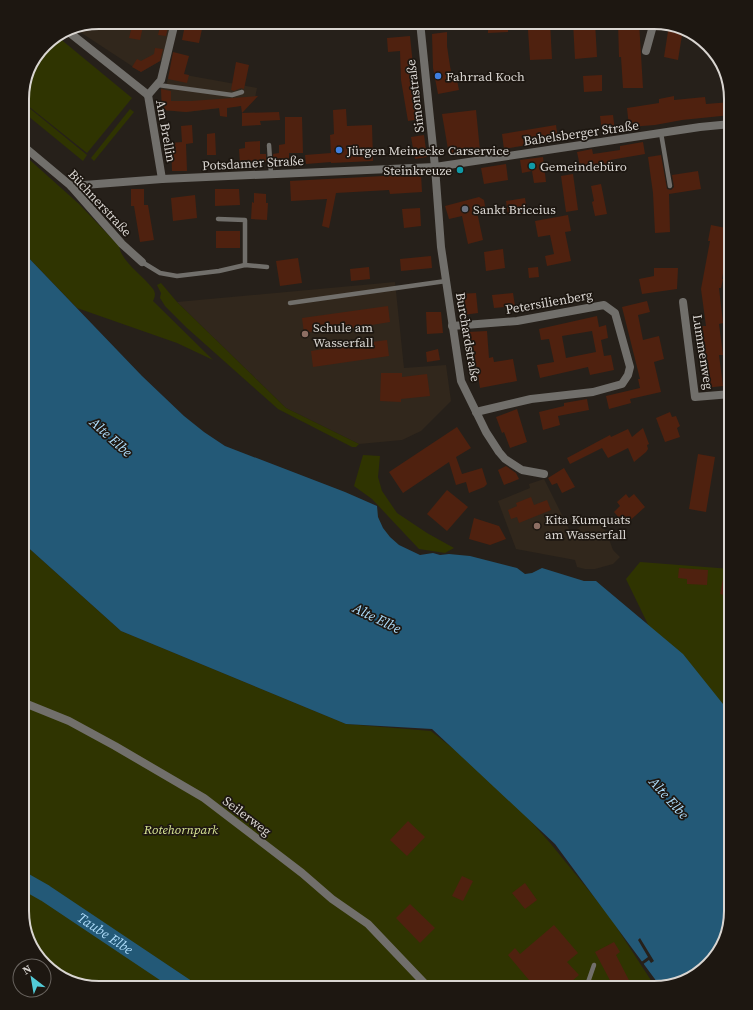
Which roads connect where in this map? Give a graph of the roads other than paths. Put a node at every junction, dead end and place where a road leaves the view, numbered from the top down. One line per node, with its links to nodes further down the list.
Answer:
1 (173, 29): 6 (street, Am Brellin)
2 (421, 29): 13 (street, Simonstraße)
3 (652, 29): 5 (street)
4 (72, 34): 8 (street)
5 (646, 50)
6 (158, 85): 7 (lane); 8 (street, Am Brellin)
7 (242, 92)
8 (148, 96): 15 (street, Am Brellin)
9 (724, 125): 10 (street, Babelsberger Straße)
10 (661, 133): 13 (street, Babelsberger Straße); 17 (lane)
11 (269, 145): 14 (lane)
12 (29, 151): 16 (street, Büchnerstraße)
13 (435, 167): 14 (street, Potsdamer Straße); 22 (street, Burchardstraße)
14 (271, 174): 15 (street, Potsdamer Straße)
15 (162, 179): 16 (street, Potsdamer Straße)
16 (71, 186): 19 (street, Büchnerstraße)
17 (670, 186)
18 (218, 219): 20 (lane)
19 (142, 262): 20 (lane)
20 (245, 264): 21 (lane)
21 (267, 268)
22 (446, 281): 24 (lane); 25 (street, Burchardstraße)
23 (683, 302): 26 (street, Lummenweg)
24 (290, 303)
25 (452, 326): 27 (street, Burchardstraße); 27 (street, Petersilienberg)
26 (724, 395)
27 (476, 412): 28 (street, Burchardstraße)
28 (544, 474)
29 (29, 705): 31 (street, Seilerweg)
30 (594, 966): 32 (lane)
31 (422, 981)
32 (589, 981)

